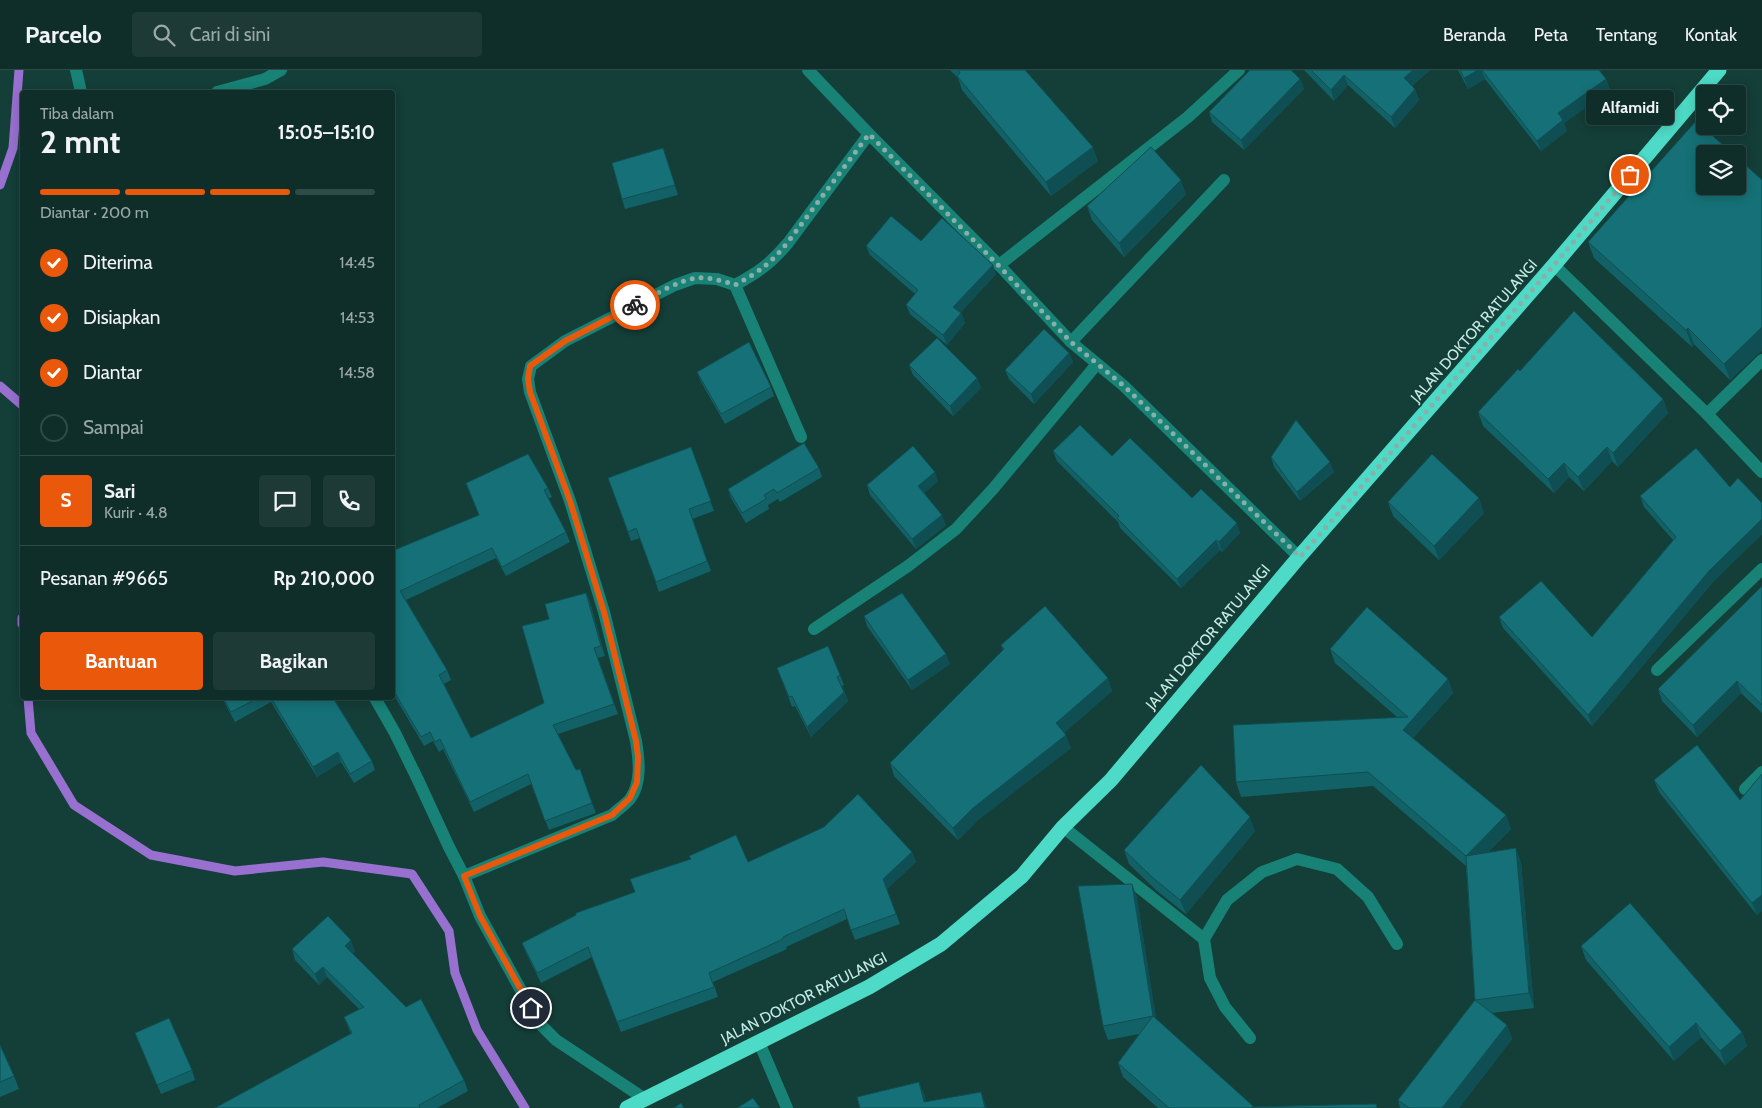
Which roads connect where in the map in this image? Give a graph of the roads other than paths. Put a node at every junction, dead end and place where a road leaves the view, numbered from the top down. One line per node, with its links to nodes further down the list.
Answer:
1 (76, 70): 6 (street)
2 (281, 70): 7 (street)
3 (808, 70): 8 (street)
4 (1239, 70): 11 (street)
5 (1719, 70): 10 (highway, JALAN DOKTOR RATULANGI)
6 (81, 90)
7 (224, 90)
8 (869, 134): 11 (street); 12 (street)
9 (1224, 180): 13 (street)
10 (1554, 265): 16 (street); 19 (highway, JALAN DOKTOR RATULANGI)
11 (999, 266): 13 (street)
12 (735, 285): 17 (street); 27 (street)
13 (1071, 342): 15 (street)
14 (1762, 360): 16 (street)
15 (1097, 364): 19 (street); 21 (street)
16 (1707, 414): 18 (street)
17 (801, 437)
18 (1762, 472)
19 (1300, 557): 26 (highway, JALAN DOKTOR RATULANGI)
20 (1762, 569): 22 (street)
21 (814, 629)
22 (1657, 670)
23 (376, 700): 27 (street)
24 (1762, 772): 25 (street)
25 (1745, 789)
26 (1063, 827): 28 (street); 31 (highway, JALAN DOKTOR RATULANGI)
27 (464, 876): 32 (street)
28 (1204, 939): 29 (street); 30 (street)
29 (1397, 944)
30 (1250, 1038)
31 (759, 1042): 32 (highway, JALAN DOKTOR RATULANGI); 34 (street)
32 (645, 1100): 33 (highway, JALAN DOKTOR RATULANGI)
33 (627, 1108)
34 (787, 1108)

